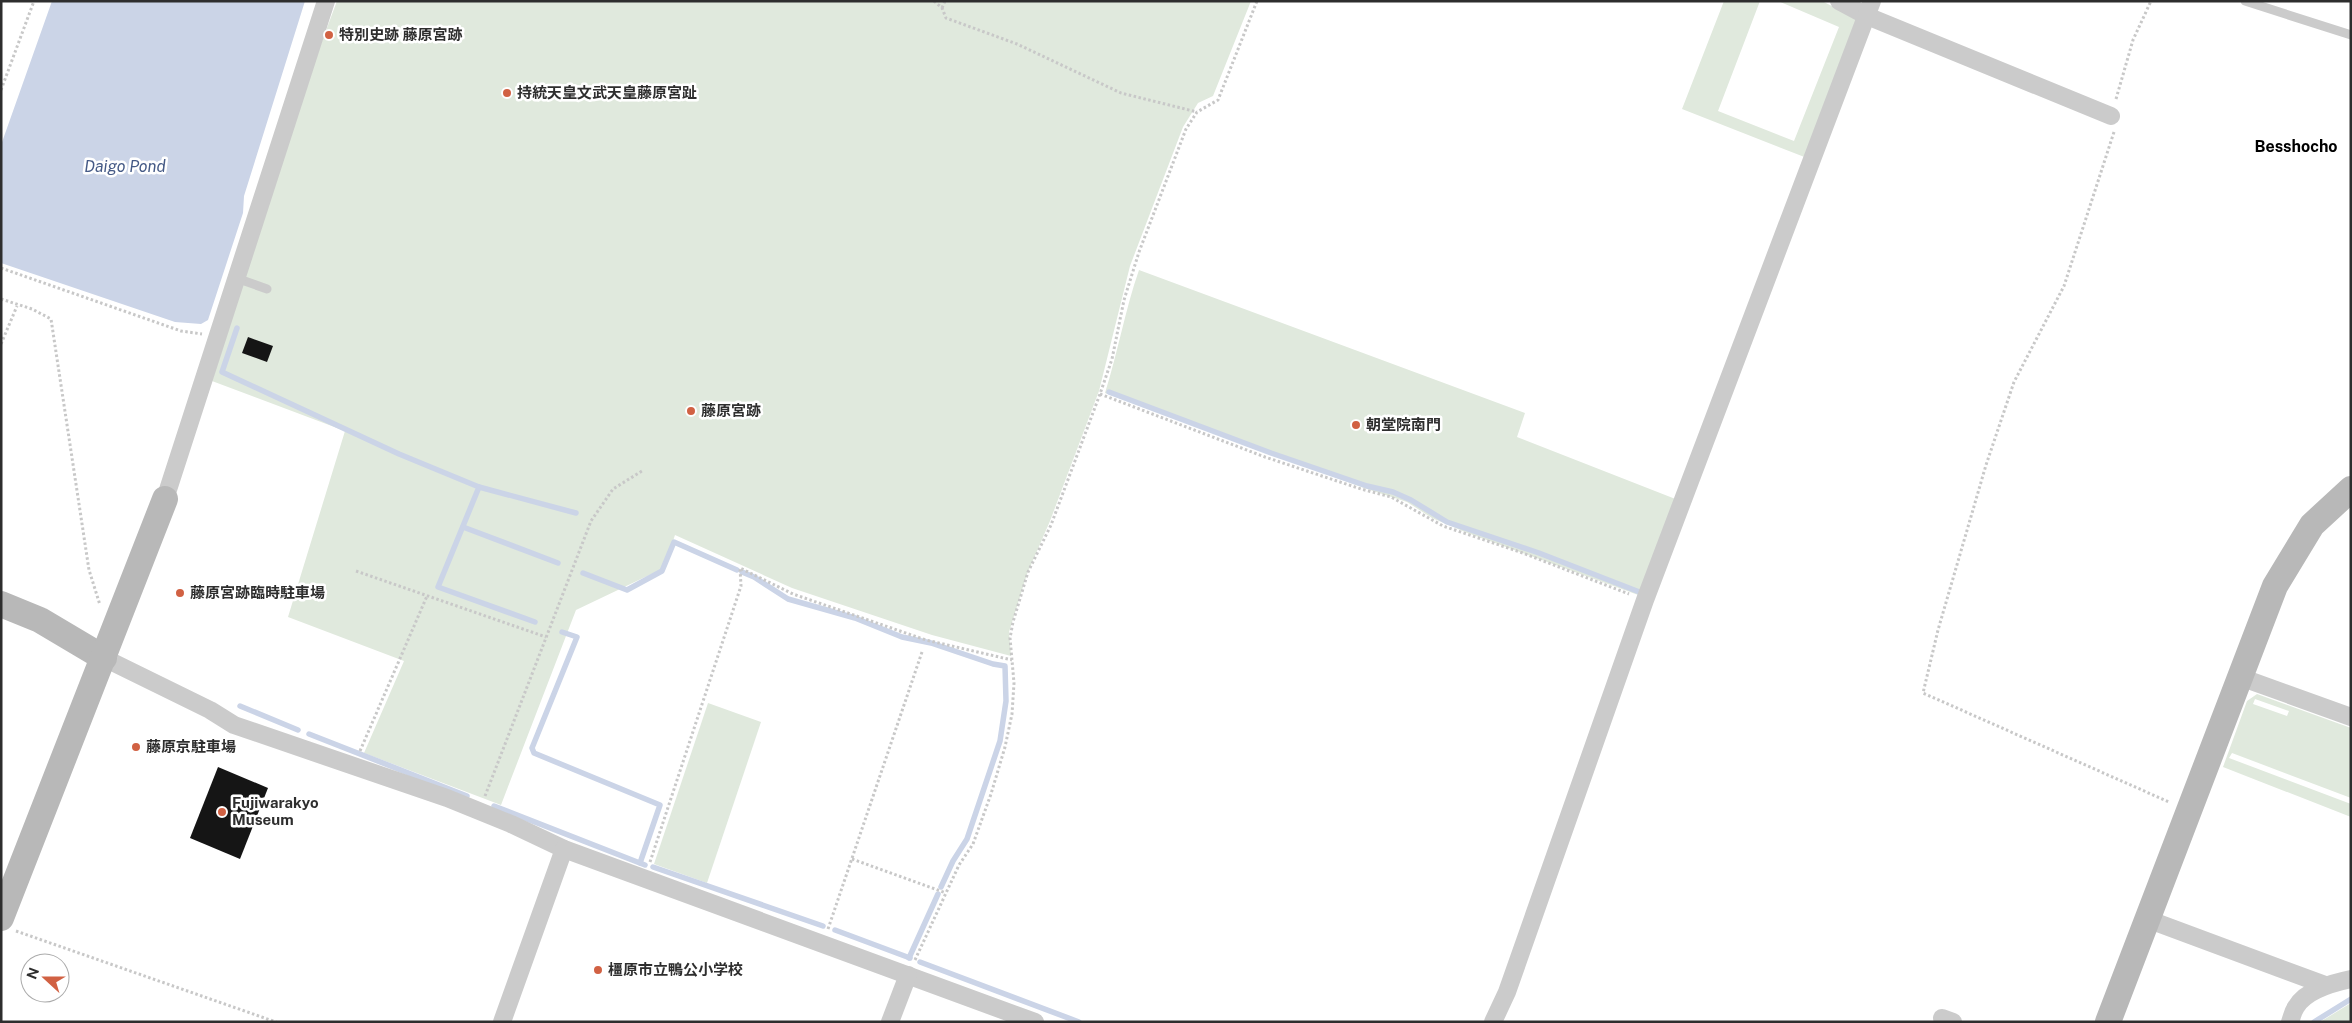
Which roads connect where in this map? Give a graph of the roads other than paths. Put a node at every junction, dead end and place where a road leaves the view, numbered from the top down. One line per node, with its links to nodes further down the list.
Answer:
1 (326, 1): 7 (street)
2 (1839, 1): 4 (street)
3 (2245, 1): 5 (lane)
4 (1869, 9): 6 (street); 24 (street)
5 (2351, 36)
6 (2111, 116)
7 (236, 278): 8 (lane); 10 (street)
8 (267, 289)
9 (2351, 489): 13 (street)
10 (165, 499): 12 (street)
11 (1, 604): 12 (street)
12 (107, 649): 15 (street); 17 (street)
13 (2240, 677): 14 (street); 16 (street)
14 (2351, 717)
15 (564, 850): 18 (street); 21 (street)
16 (2147, 919): 20 (street); 25 (street)
17 (6, 924)
18 (908, 974): 22 (street); 23 (street)
19 (2351, 979): 20 (street)
20 (2325, 985): 26 (street)
21 (502, 1022)
22 (890, 1022)
23 (1035, 1022)
24 (1492, 1022)
25 (2108, 1022)
26 (2290, 1022)

